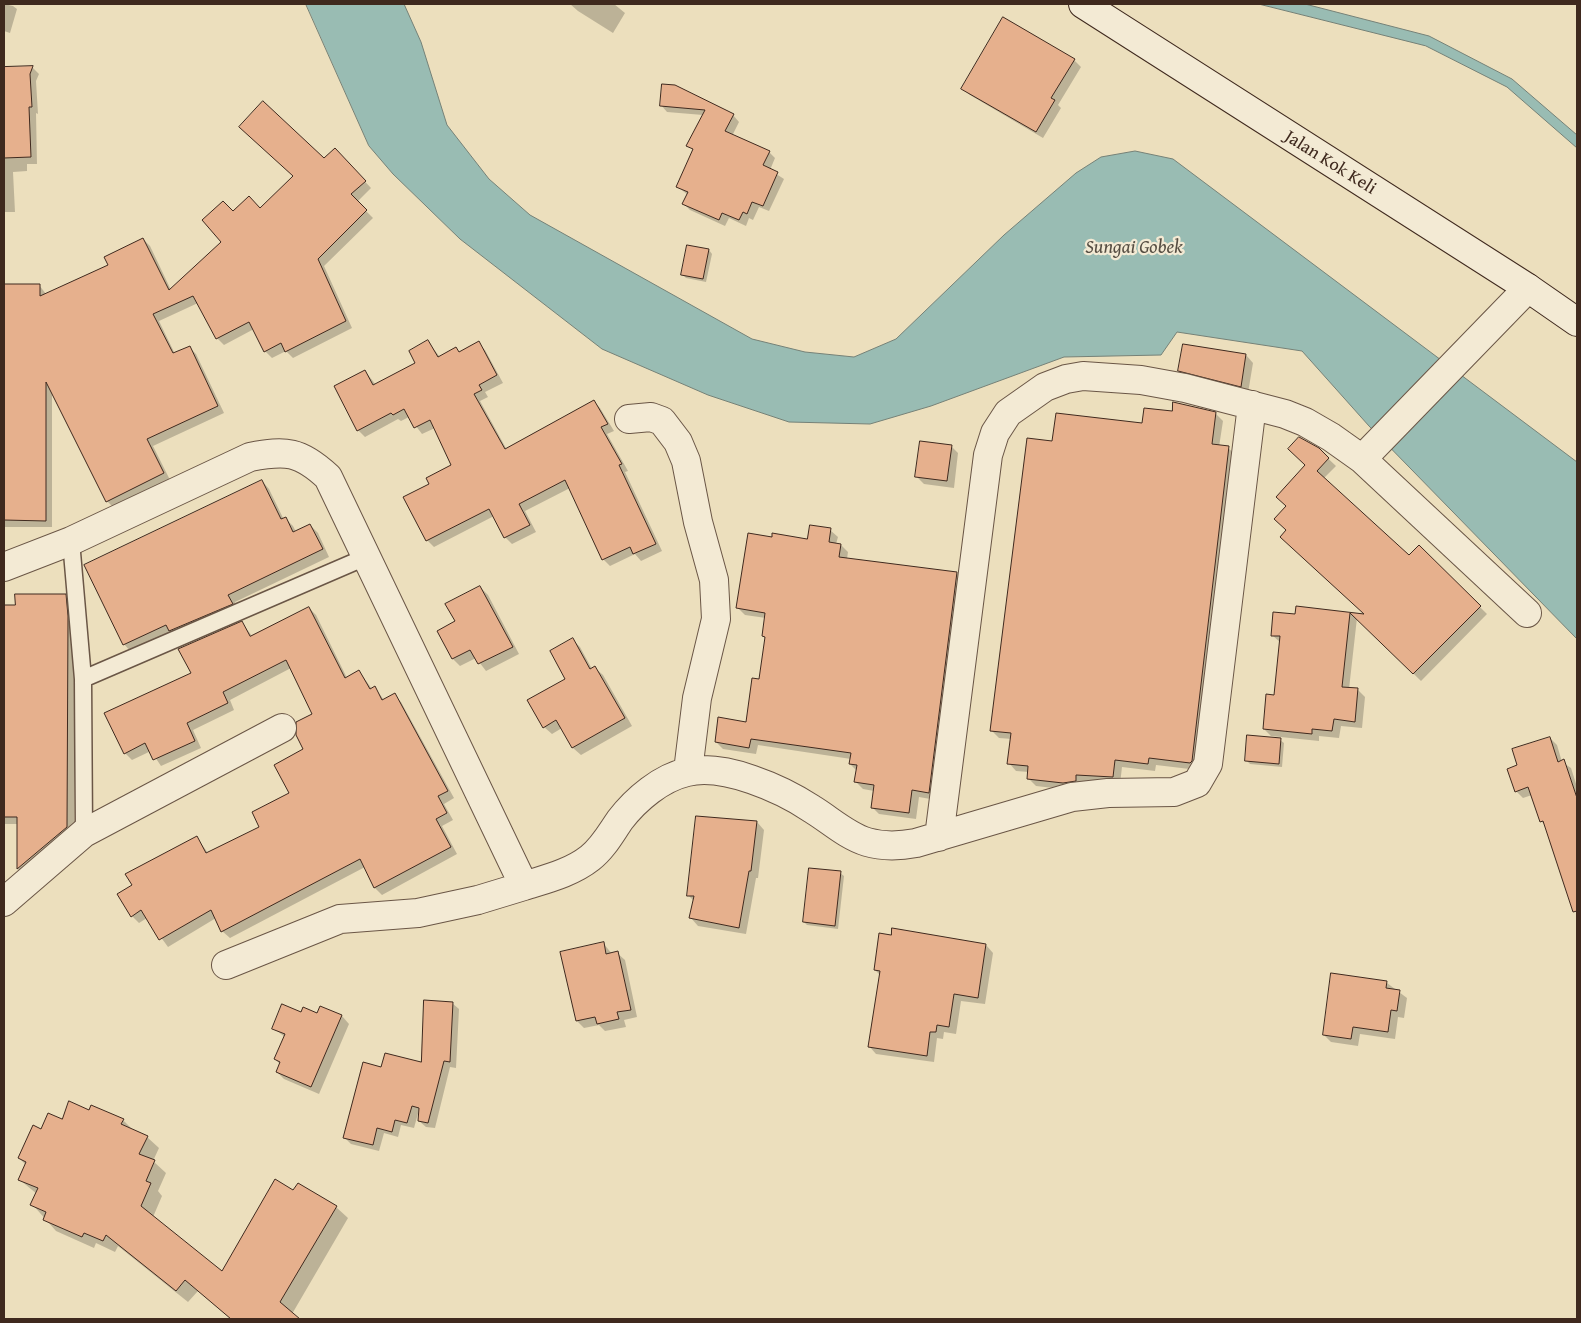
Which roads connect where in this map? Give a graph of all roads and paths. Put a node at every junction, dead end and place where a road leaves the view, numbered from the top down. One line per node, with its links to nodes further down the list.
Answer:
1 (1082, 4): 2 (street, Jalan Kok Keli)
2 (1528, 288): 3 (street, Jalan Kok Keli); 6 (street)
3 (1577, 322)
4 (1252, 405): 6 (street); 15 (street); 15 (street)
5 (629, 419): 13 (street)
6 (1362, 459): 10 (street)
7 (71, 541): 8 (street); 9 (street); 11 (lane)
8 (366, 557): 11 (lane); 16 (street)
9 (4, 567)
10 (1527, 613)
11 (83, 679): 14 (lane)
12 (282, 728): 14 (street)
13 (688, 772): 15 (street); 16 (street)
14 (84, 833): 17 (street)
15 (939, 837)
16 (524, 886): 18 (street)
17 (4, 902)
18 (226, 965)

